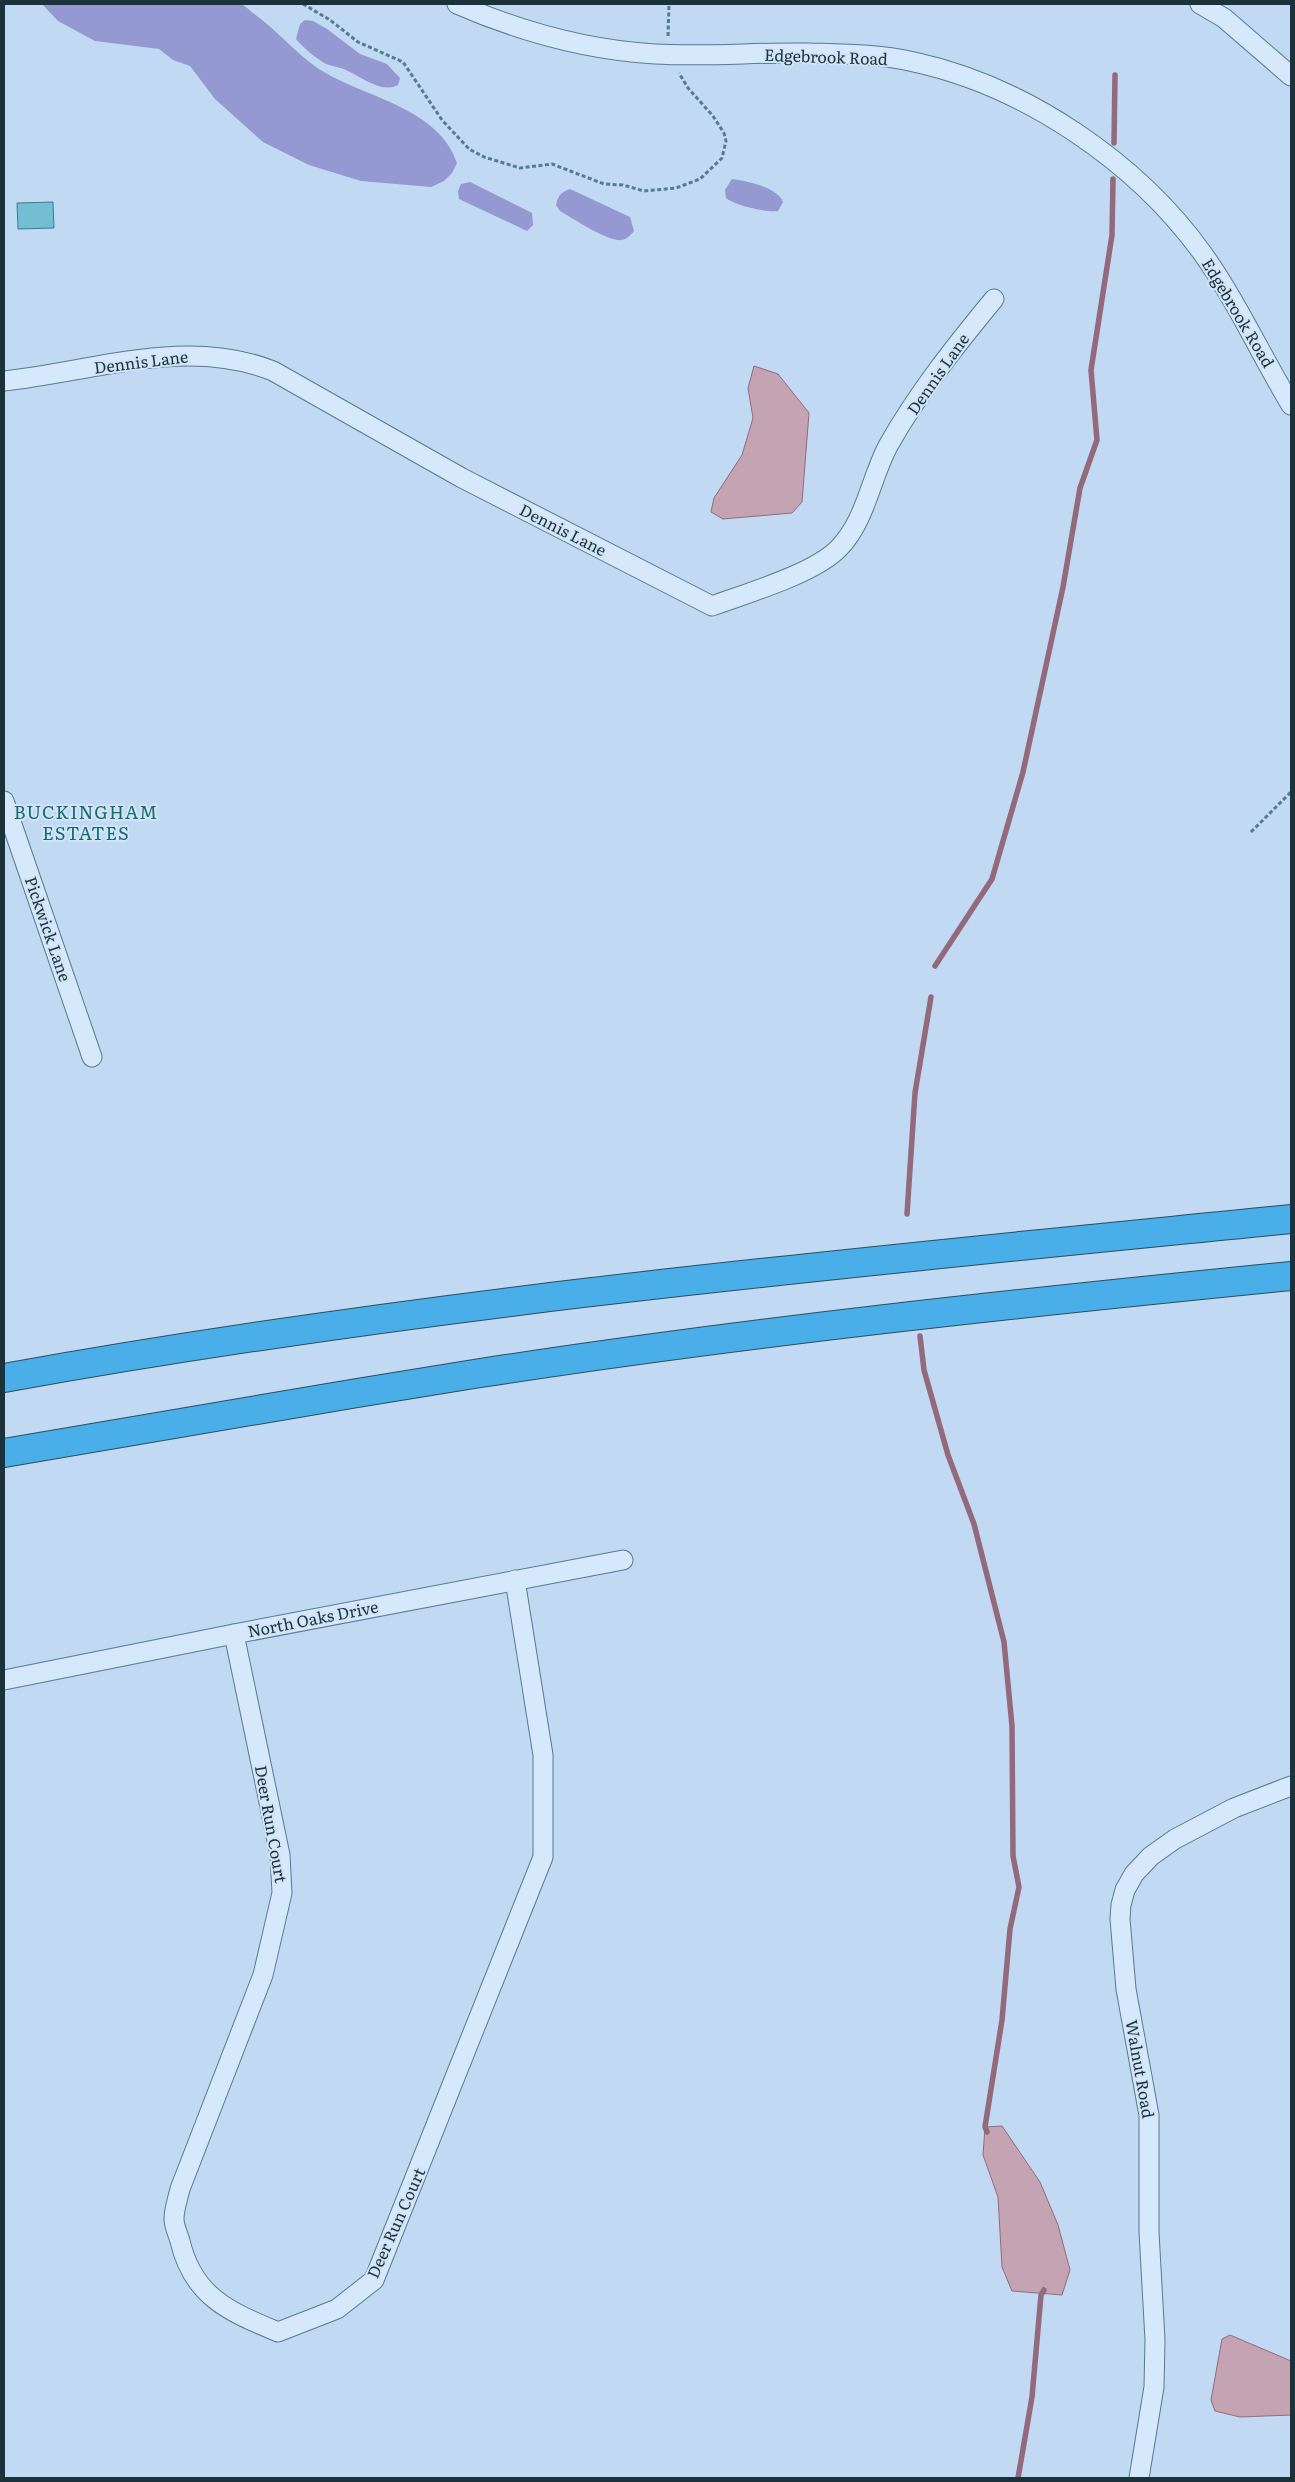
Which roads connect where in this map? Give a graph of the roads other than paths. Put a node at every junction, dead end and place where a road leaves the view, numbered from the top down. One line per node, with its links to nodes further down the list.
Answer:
1 (457, 4): 6 (street, Edgebrook Road)
2 (1200, 4): 3 (street)
3 (1291, 76)
4 (994, 299): 5 (street, Dennis Lane)
5 (4, 381)
6 (1291, 405)
7 (4, 801): 8 (street, Pickwick Lane)
8 (92, 1057)
9 (1291, 1219): 11 (highway)
10 (1291, 1276): 12 (highway)
11 (4, 1378)
12 (4, 1453)
13 (623, 1560): 14 (street, North Oaks Drive)
14 (515, 1580): 15 (street, North Oaks Drive); 15 (street, Deer Run Court)
15 (234, 1634): 16 (street, North Oaks Drive)
16 (4, 1680)
17 (1291, 1786): 18 (street, Walnut Road)
18 (1139, 2478)

